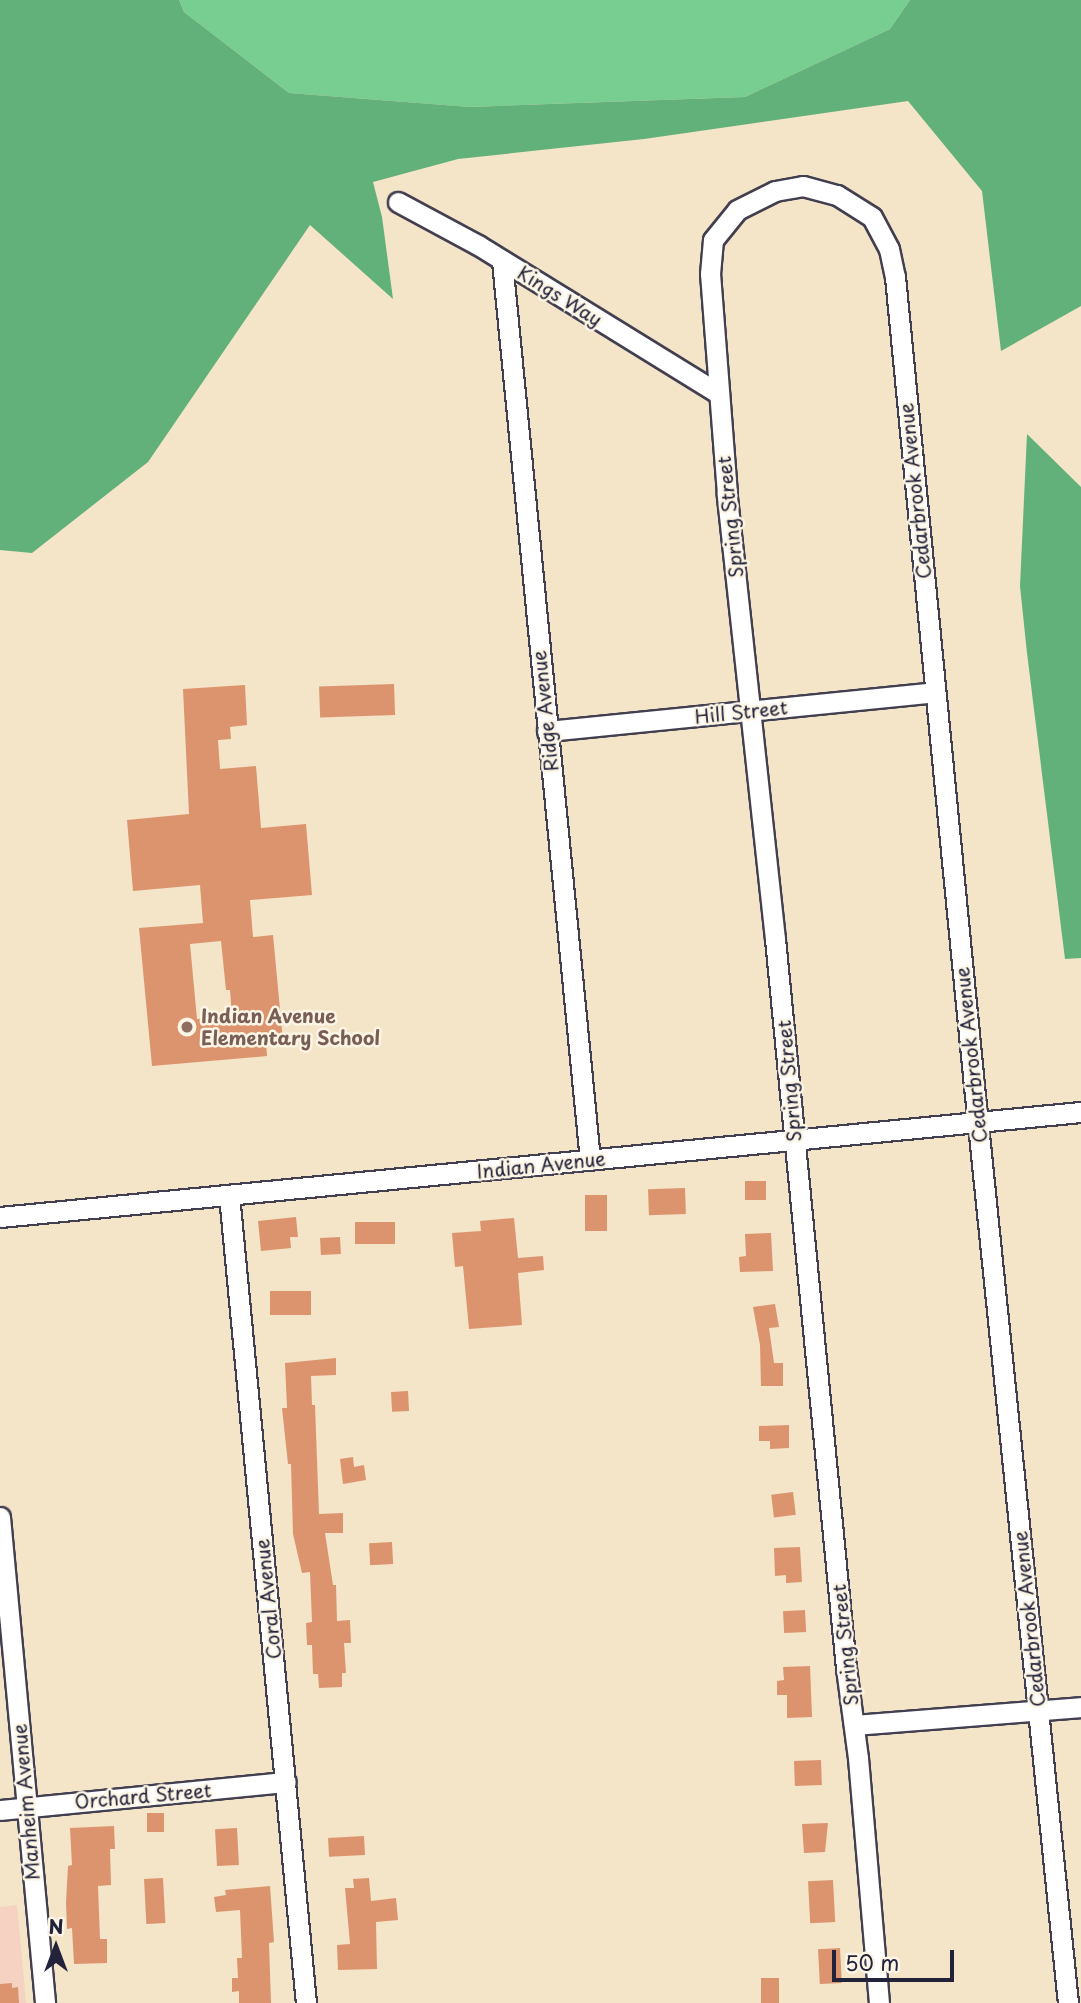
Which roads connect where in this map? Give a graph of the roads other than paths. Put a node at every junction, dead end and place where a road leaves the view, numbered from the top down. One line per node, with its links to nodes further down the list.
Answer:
1 (775, 191): 4 (street, Spring Street); 5 (street, Cedarbrook Avenue)
2 (398, 202): 3 (street, Kings Way)
3 (502, 261): 4 (street, Kings Way); 7 (street, Ridge Avenue)
4 (719, 394): 6 (street, Spring Street)
5 (935, 692): 6 (street, Hill Street); 9 (street, Cedarbrook Avenue)
6 (751, 711): 7 (street, Hill Street); 10 (street, Spring Street)
7 (547, 731): 11 (street, Ridge Avenue)
8 (1081, 1112): 9 (street, Indian Avenue)
9 (978, 1122): 10 (street, Indian Avenue); 16 (street, Cedarbrook Avenue)
10 (794, 1140): 11 (street, Indian Avenue); 17 (street, Spring Street)
11 (590, 1160): 12 (street, Indian Avenue)
12 (229, 1195): 13 (street, Indian Avenue); 18 (street, Coral Avenue)
13 (0, 1217)
14 (0, 1517): 19 (street, Manheim Avenue)
15 (1081, 1707): 16 (street)
16 (1038, 1711): 17 (street); 24 (street, Cedarbrook Avenue)
17 (854, 1725): 23 (street, Spring Street)
18 (286, 1782): 19 (street, Orchard Street); 22 (street, Coral Avenue)
19 (27, 1807): 20 (street, Orchard Street); 21 (street, Manheim Avenue)
20 (0, 1810)
21 (45, 2003)
22 (306, 2003)
23 (879, 2003)
24 (1069, 2003)

